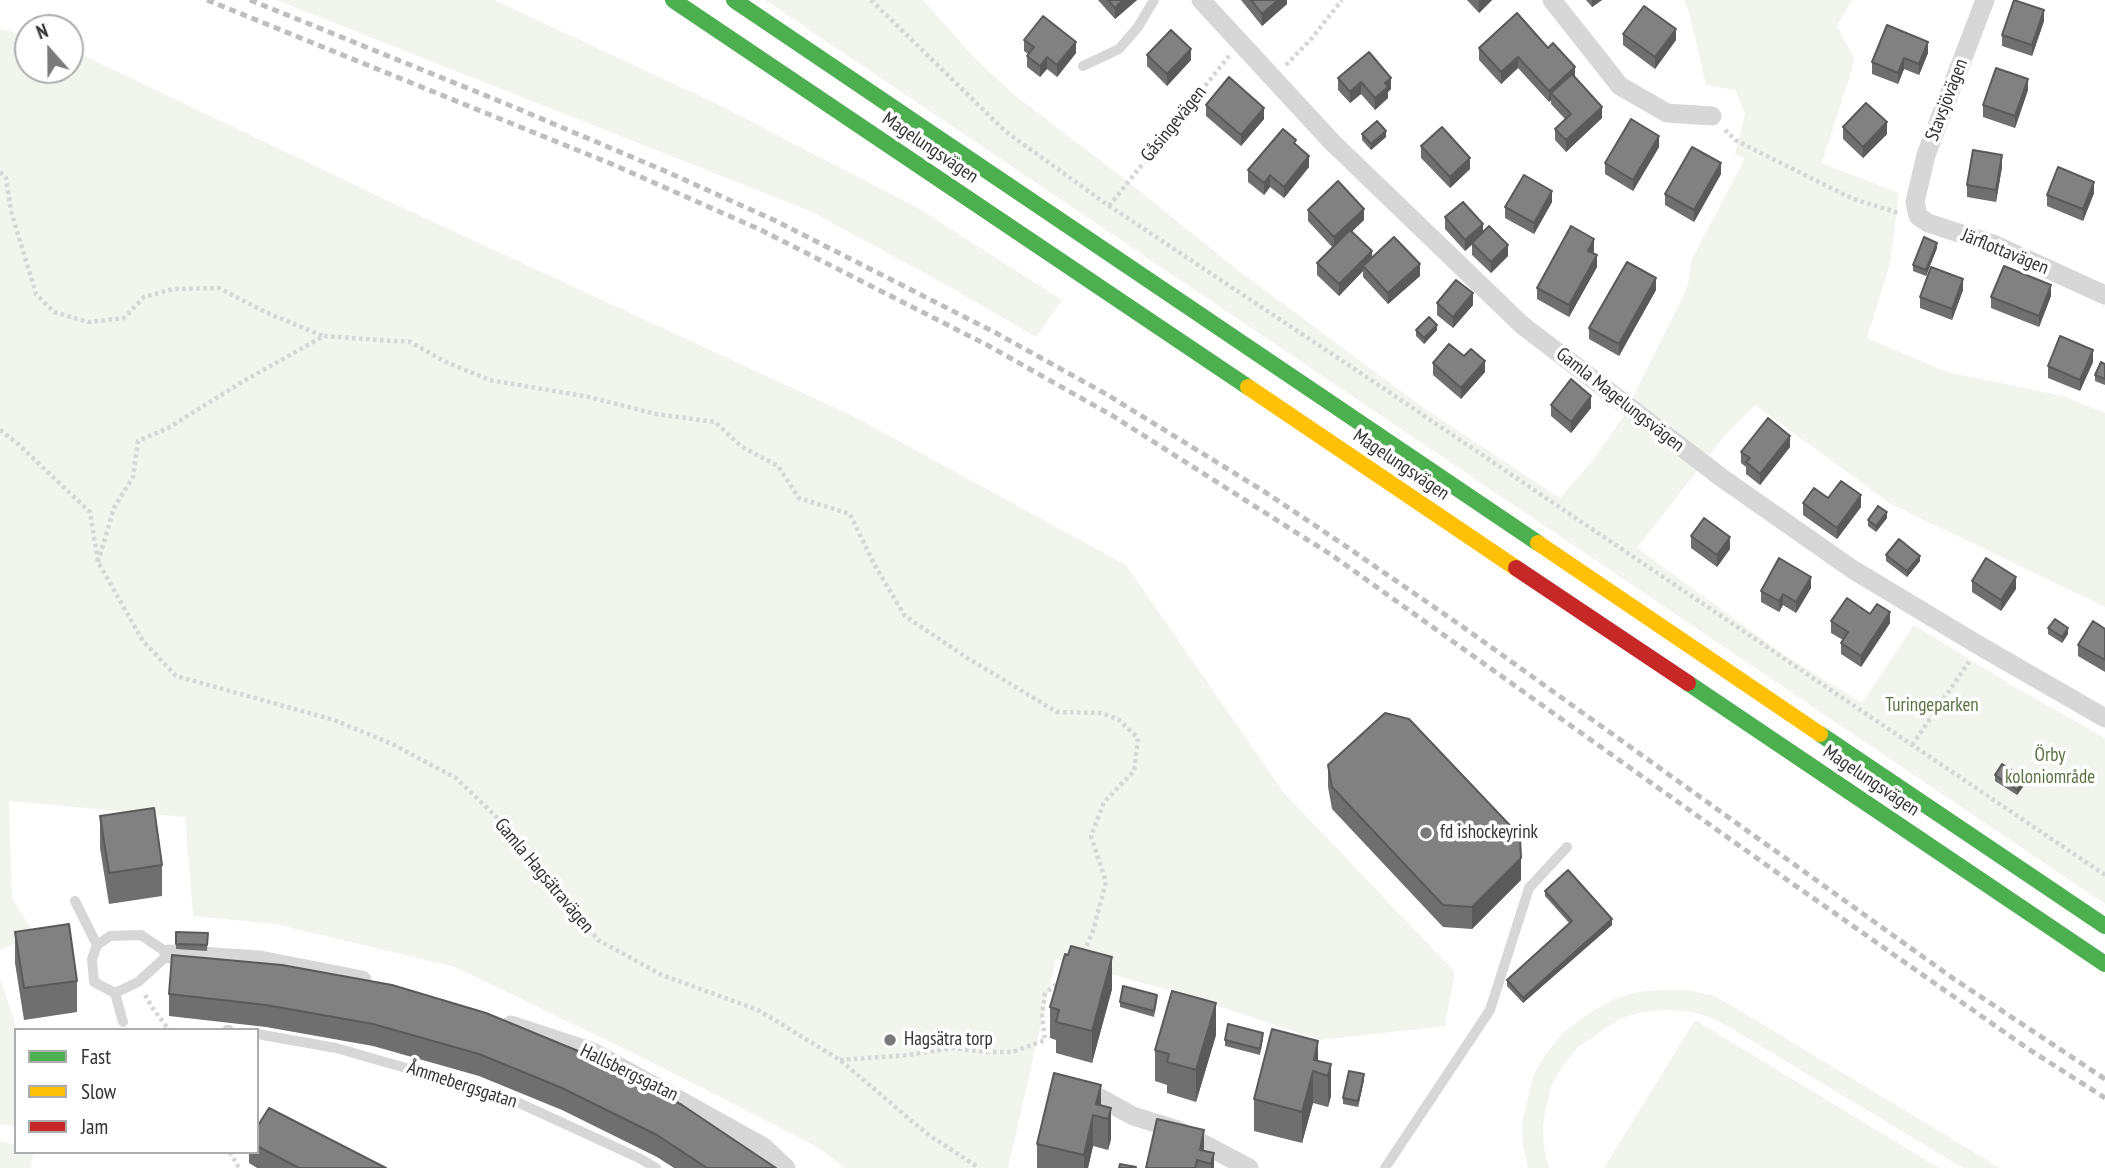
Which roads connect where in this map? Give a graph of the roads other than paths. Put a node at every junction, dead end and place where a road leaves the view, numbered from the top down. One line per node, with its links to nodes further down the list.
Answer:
1 (673, 0): 17 (main road, Magelungsvägen)
2 (734, 0): 14 (main road, Magelungsvägen)
3 (1154, 0): 7 (lane)
4 (1201, 0): 11 (street, Gamla Magelungsvägen)
5 (1552, 0): 8 (street)
6 (1985, 0): 9 (street, Stavsjövägen)
7 (1083, 66)
8 (1712, 117)
9 (1916, 209): 10 (street, Järflottavägen)
10 (2105, 295)
11 (2105, 718)
12 (1567, 847): 27 (lane)
13 (75, 901): 15 (lane)
14 (2105, 926)
15 (97, 945): 16 (lane); 19 (lane)
16 (169, 954): 18 (street); 19 (lane)
17 (2105, 964)
18 (382, 985)
19 (116, 993): 21 (lane)
20 (496, 1020): 25 (street, Hallsbergsgatan)
21 (123, 1022)
22 (259, 1034): 24 (lane, Åmmebergsgatan)
23 (1086, 1090): 26 (street)
24 (656, 1168)
25 (786, 1168)
26 (1249, 1168)
27 (1385, 1168)

